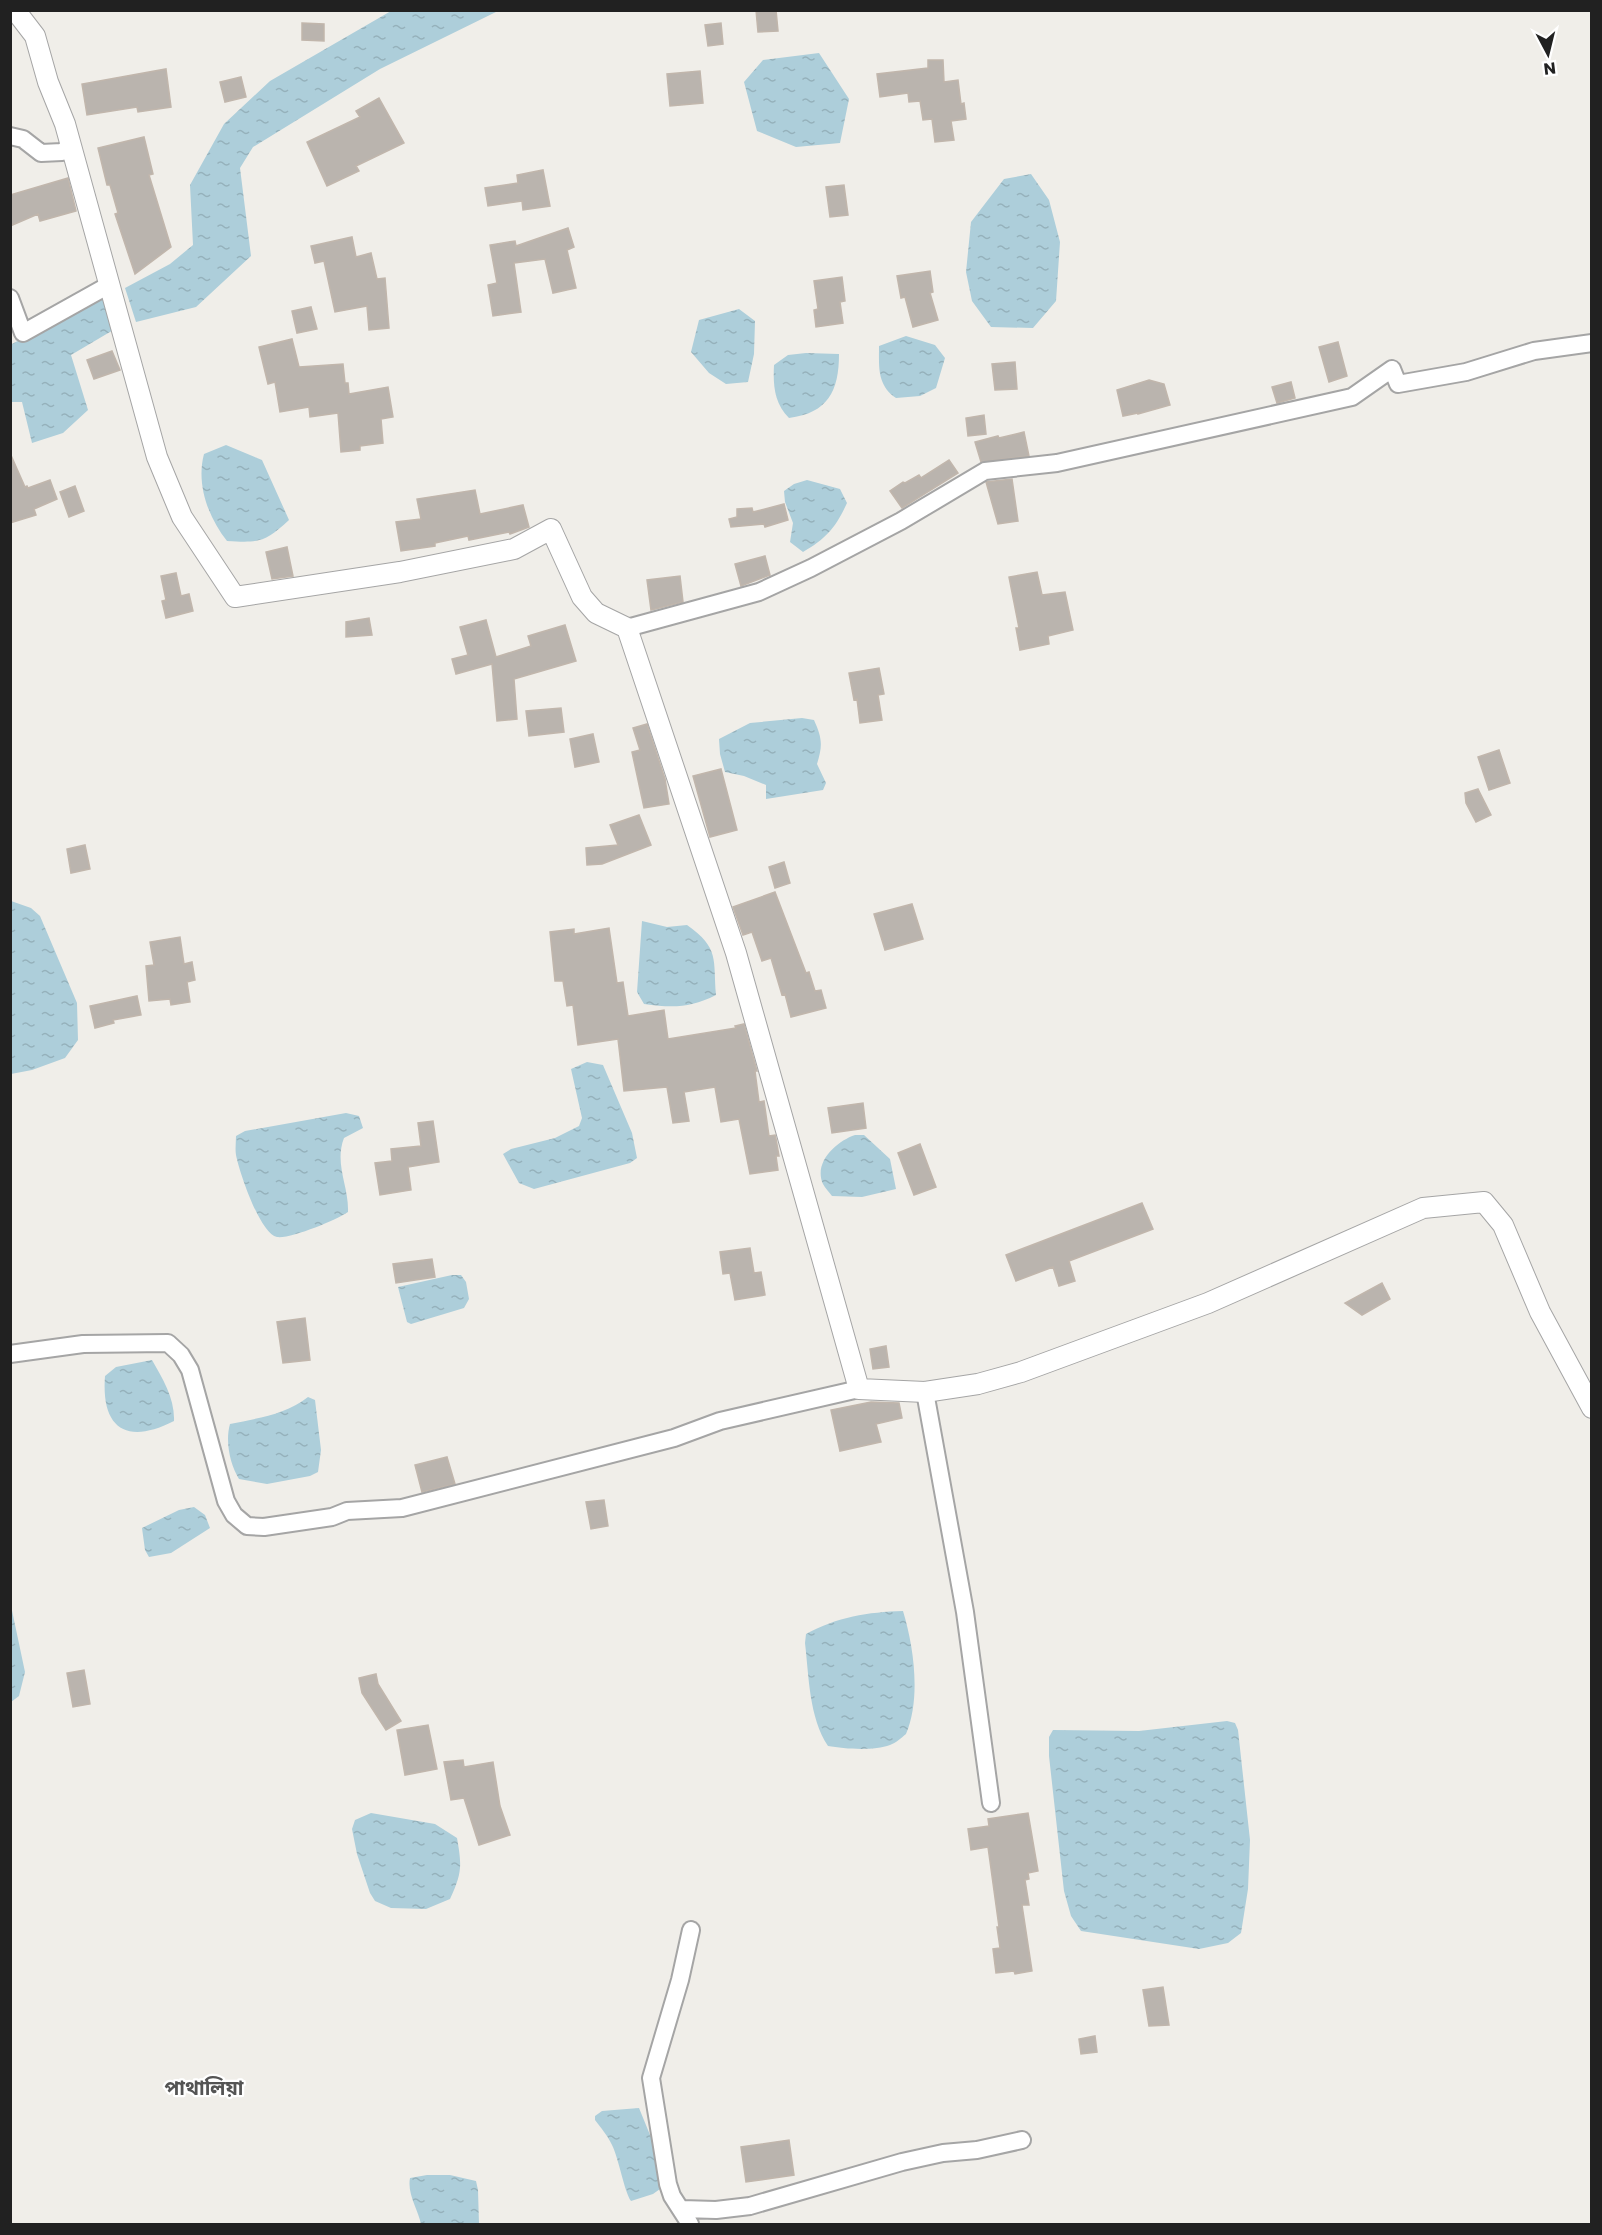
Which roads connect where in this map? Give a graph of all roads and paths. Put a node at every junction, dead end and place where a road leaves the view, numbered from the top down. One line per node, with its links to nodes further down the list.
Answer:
1 (15, 10): 3 (street)
2 (10, 136): 3 (street)
3 (71, 145): 4 (street)
4 (109, 285): 5 (street); 7 (street)
5 (10, 298)
6 (1592, 343): 7 (street)
7 (627, 628): 9 (street)
8 (10, 1354): 9 (street)
9 (859, 1389): 10 (street)
10 (925, 1392): 11 (street); 12 (street)
11 (1592, 1408)
12 (991, 1803)
13 (692, 1930): 15 (street)
14 (1022, 2140): 15 (street)
15 (682, 2209): 16 (street)
16 (690, 2224)

